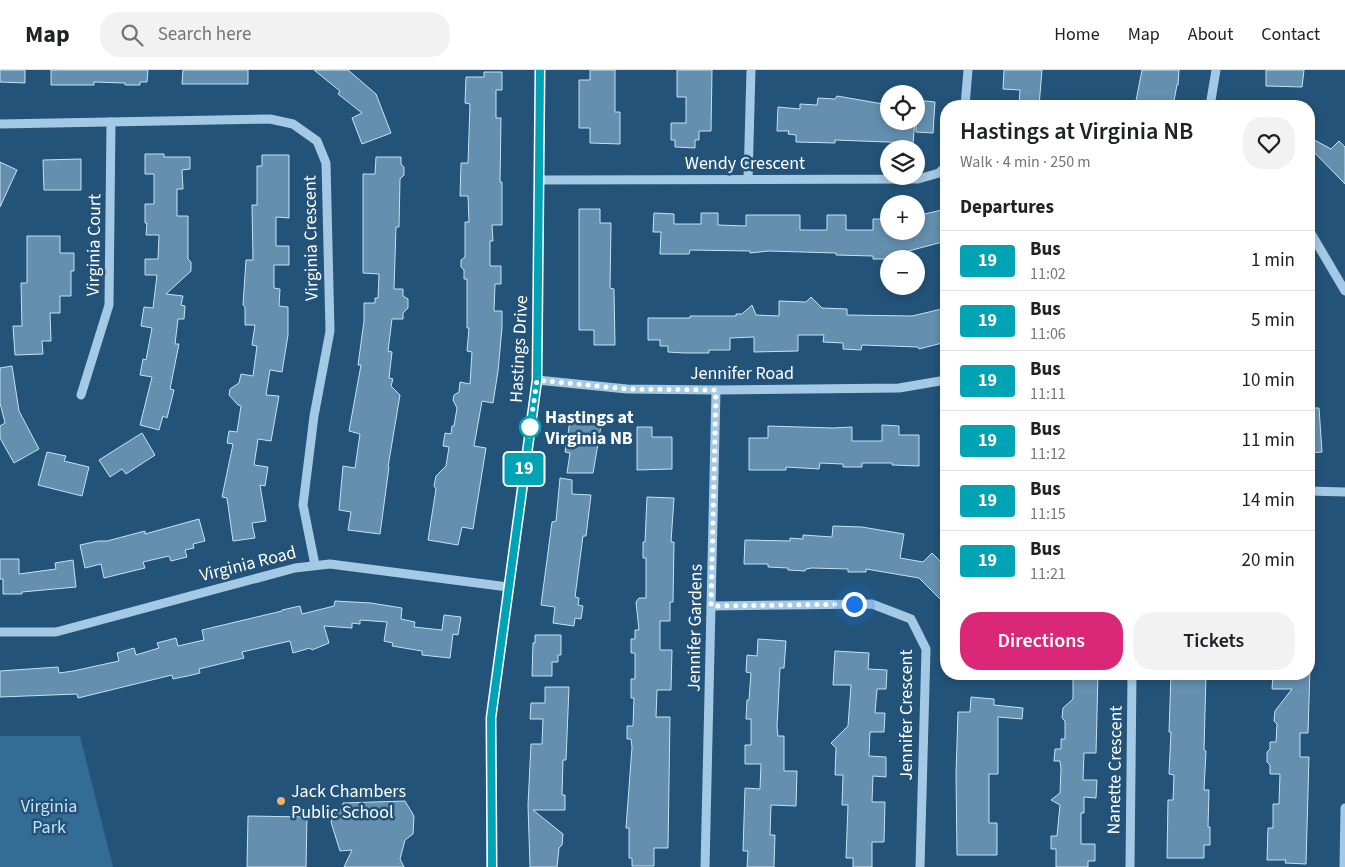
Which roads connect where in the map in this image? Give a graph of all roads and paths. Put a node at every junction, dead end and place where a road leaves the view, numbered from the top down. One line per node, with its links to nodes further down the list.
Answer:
1 (540, 70): 11 (street, Hastings Drive)
2 (751, 70): 10 (street)
3 (968, 70): 5 (street)
4 (1216, 70): 6 (street)
5 (966, 100)
6 (1211, 100)
7 (111, 122): 8 (street, Virginia Crescent); 17 (street, Virginia Court); 20 (street, Virginia Crescent)
8 (0, 124)
9 (940, 171): 10 (street, Wendy Crescent)
10 (748, 179): 11 (street, Wendy Crescent)
11 (540, 180): 14 (street, Hastings Drive)
12 (1315, 240): 13 (street)
13 (1345, 291)
14 (537, 380): 16 (street, Jennifer Road); 21 (street, Hastings Drive)
15 (940, 381): 16 (street, Jennifer Road)
16 (716, 390): 22 (street, Jennifer Gardens)
17 (81, 395)
18 (1315, 491): 19 (street)
19 (1345, 492)
20 (315, 565): 21 (street, Virginia Road); 23 (street, Virginia Road)
21 (508, 587): 27 (street, Hastings Drive)
22 (711, 606): 28 (street, Jennifer Gardens); 29 (street, Jennifer Crescent)
23 (0, 632)
24 (1132, 680): 30 (street, Nanette Crescent)
25 (1345, 808): 26 (street)
26 (1344, 864)
27 (492, 867)
28 (705, 867)
29 (920, 867)
30 (1130, 867)

